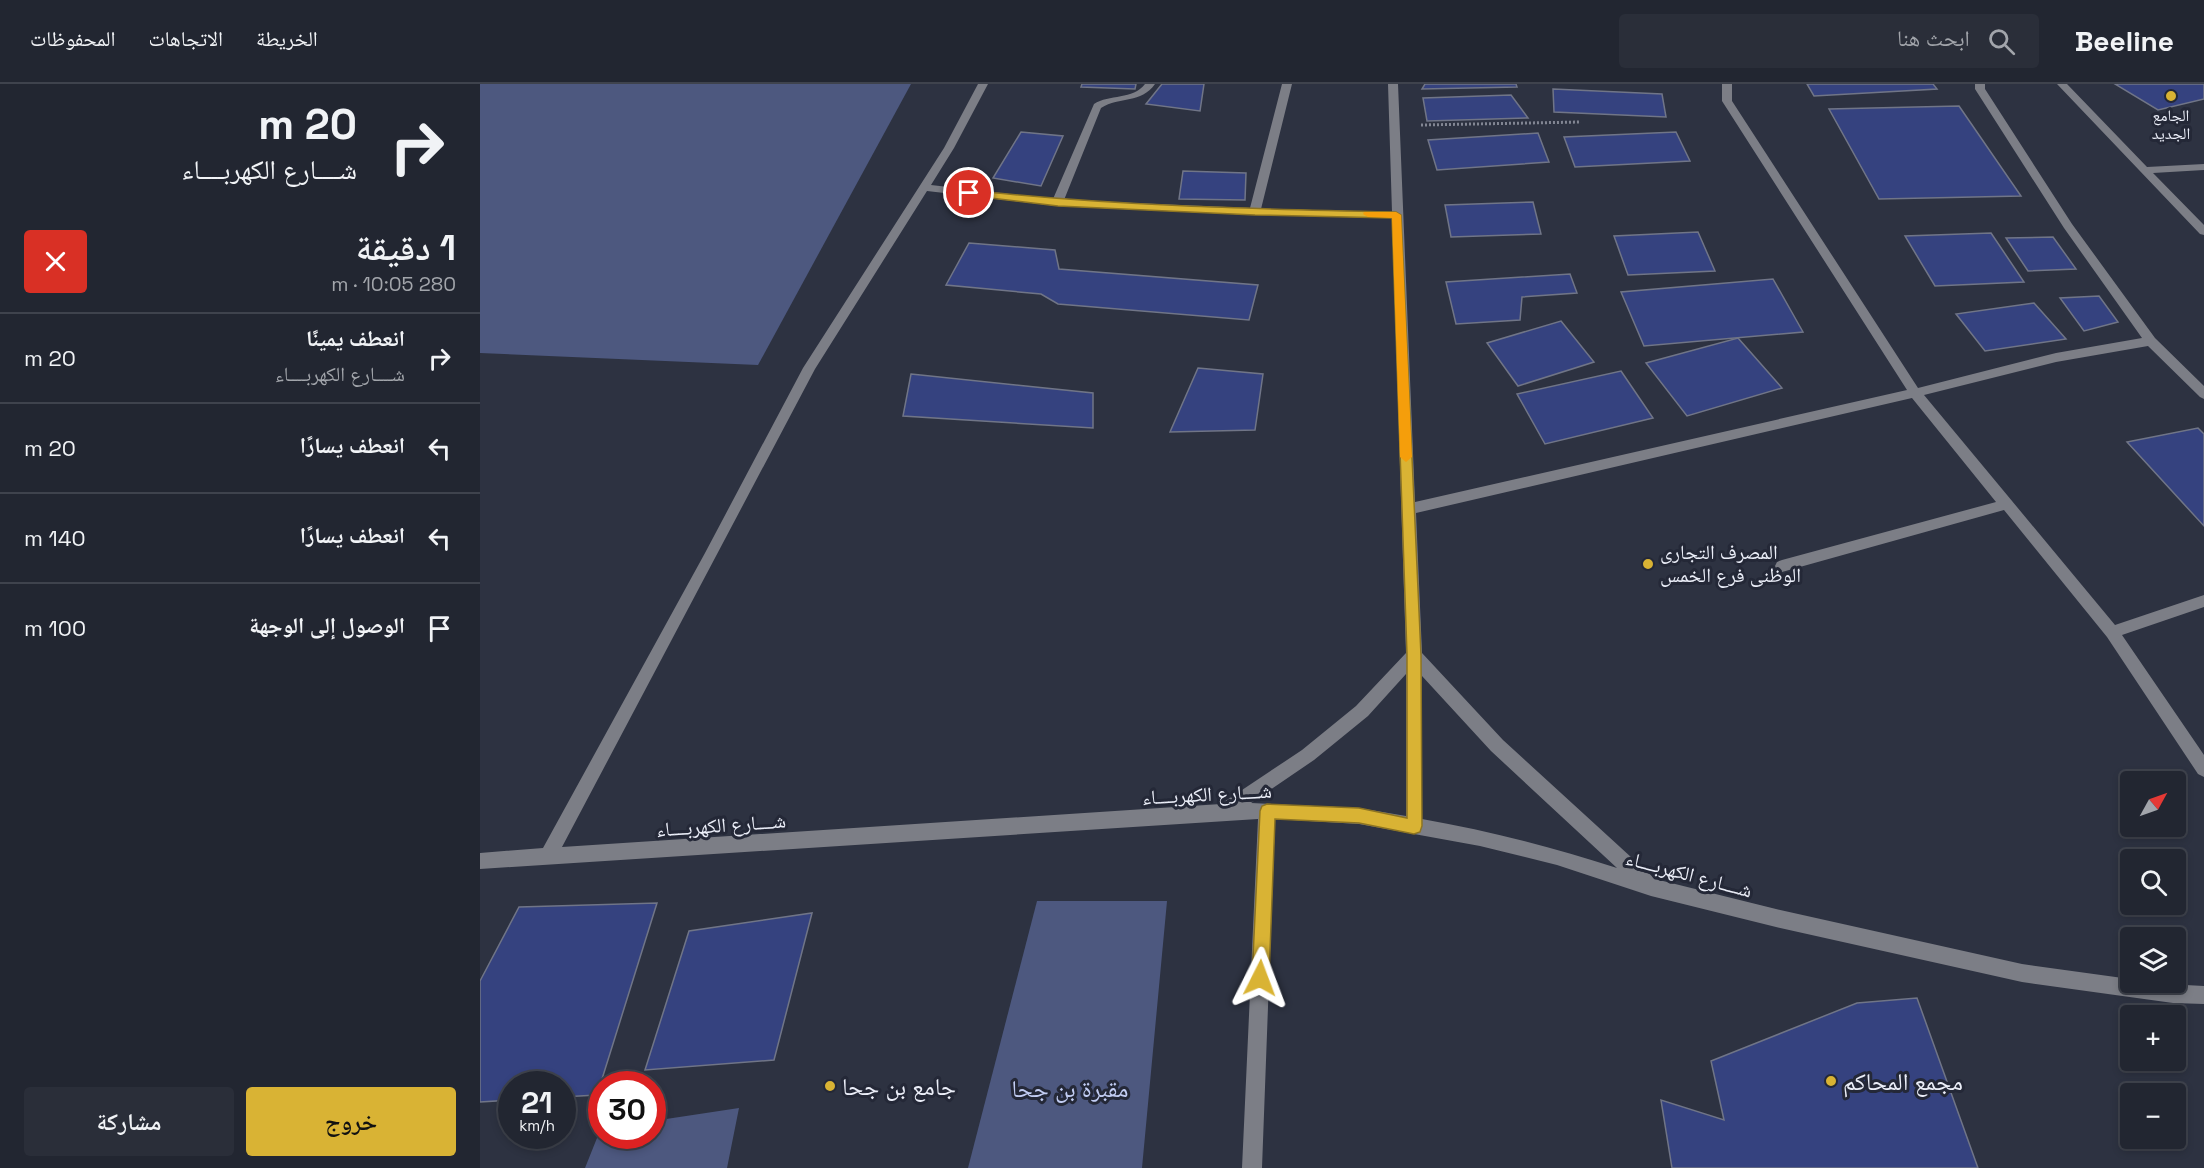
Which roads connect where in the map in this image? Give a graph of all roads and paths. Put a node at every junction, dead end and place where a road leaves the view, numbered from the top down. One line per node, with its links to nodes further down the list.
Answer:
1 (983, 84): 12 (street)
2 (1150, 84): 13 (street)
3 (1287, 84): 14 (street)
4 (1393, 84): 9 (street)
5 (1727, 84): 18 (street)
6 (1980, 84): 17 (street)
7 (2062, 84): 11 (street)
8 (1581, 122): 9 (path)
9 (1393, 126): 15 (street)
10 (2204, 167): 11 (street)
11 (2144, 170): 16 (street)
12 (924, 188): 13 (street); 30 (street)
13 (1058, 203): 14 (street)
14 (1255, 212): 15 (street)
15 (1396, 215): 21 (street)
16 (2204, 232)
17 (2151, 341): 18 (street); 19 (street)
18 (1915, 393): 20 (street); 21 (street)
19 (2204, 394)
20 (2007, 504): 22 (street); 24 (street)
21 (1408, 509): 25 (street)
22 (1782, 566)
23 (2204, 601): 24 (street)
24 (2112, 632): 26 (street)
25 (1414, 655): 28 (street); 29 (street); 32 (street)
26 (2204, 769)
27 (1267, 811): 28 (street, شــــارع الكهربــــاء); 29 (street, شــــارع الكهربــــاء); 34 (street)
28 (1224, 812): 30 (street, شــــارع الكهربــــاء)
29 (1414, 826): 32 (street, شــــارع الكهربــــاء)
30 (547, 858): 31 (street, شــــارع الكهربــــاء)
31 (480, 861)
32 (1651, 887): 33 (street, شــــارع الكهربــــاء)
33 (2204, 995)
34 (1252, 1168)

